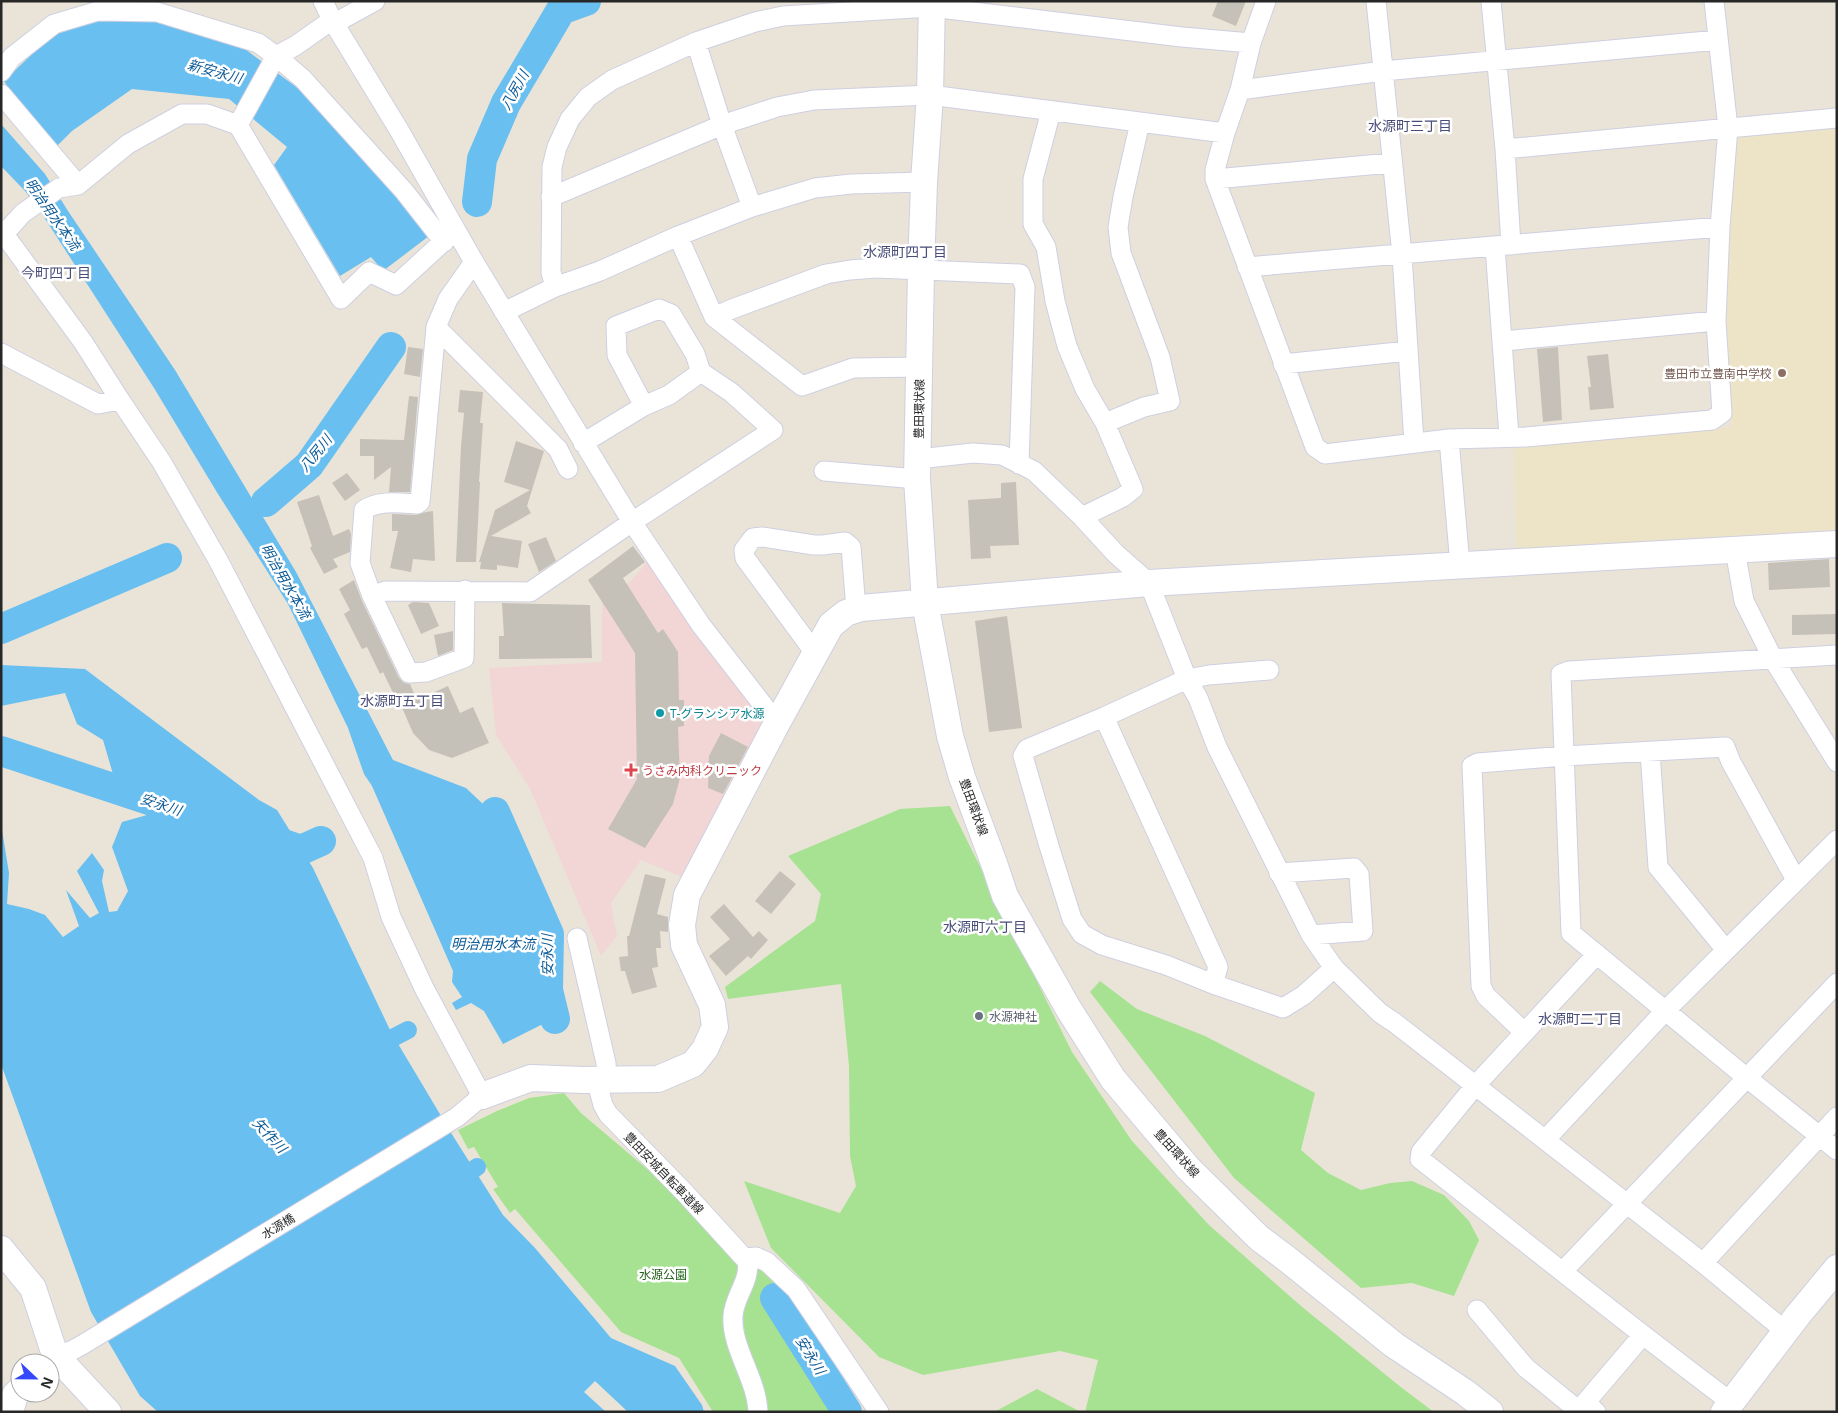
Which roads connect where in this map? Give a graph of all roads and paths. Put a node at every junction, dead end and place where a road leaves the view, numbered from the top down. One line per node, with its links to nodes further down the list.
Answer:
1 (324, 1): 8 (street)
2 (375, 1): 8 (street)
3 (1266, 1): 11 (street)
4 (1376, 1): 14 (street)
5 (1491, 1): 13 (street)
6 (1714, 1): 9 (street)
7 (932, 4): 10 (street); 11 (street); 18 (street, 豊田環状線)
8 (334, 22): 12 (street); 35 (street)
9 (1718, 40): 13 (street); 24 (street)
10 (696, 42): 23 (street); 31 (street)
11 (1251, 43): 16 (street)
12 (276, 56): 15 (street); 22 (street); 35 (street)
13 (1498, 60): 14 (street); 26 (street)
14 (1383, 71): 16 (street); 27 (street)
15 (1, 72)
16 (1240, 90): 25 (street)
17 (1, 94): 30 (street)
18 (930, 95): 19 (street); 23 (street); 29 (street, 豊田環状線)
19 (1050, 111): 21 (street); 55 (street)
20 (1837, 118): 24 (street)
21 (1140, 122): 25 (street); 55 (street)
22 (238, 125): 30 (street); 35 (street)
23 (722, 125): 31 (street); 32 (street)
24 (1728, 128): 26 (street); 33 (street)
25 (1225, 133): 28 (street)
26 (1505, 149): 37 (street)
27 (1391, 163): 28 (street); 38 (street)
28 (1215, 179): 40 (street)
29 (924, 182): 32 (street); 41 (street, 豊田環状線)
30 (78, 185): 34 (street)
31 (551, 197): 42 (street)
32 (752, 207): 36 (street)
33 (1720, 227): 37 (street); 45 (street)
34 (3, 232): 53 (street)
35 (450, 236): 39 (street)
36 (678, 236): 42 (street); 44 (street)
37 (1503, 246): 38 (street); 47 (street)
38 (1402, 255): 40 (street); 48 (street)
39 (474, 262): 43 (street); 46 (street)
40 (1247, 268): 50 (street)
41 (921, 270): 44 (street); 51 (street, 豊田環状線); 60 (street)
42 (555, 287): 43 (street)
43 (504, 312): 58 (street)
44 (714, 318): 51 (street)
45 (1716, 321): 47 (street); 56 (street)
46 (436, 327): 61 (street); 71 (street)
47 (1503, 341): 56 (street)
48 (1408, 351): 50 (street); 59 (street)
49 (1, 352): 53 (street)
50 (1283, 364): 59 (street)
51 (920, 366): 62 (street, 豊田環状線)
52 (701, 372): 54 (street); 54 (street); 65 (street)
53 (120, 400): 99 (street)
54 (644, 406): 58 (street)
55 (1105, 423): 64 (street)
56 (1508, 436): 57 (street)
57 (1449, 440): 59 (street); 68 (street)
58 (583, 443): 65 (street)
59 (1414, 443)
60 (1018, 464): 62 (street); 64 (street)
61 (568, 469)
62 (918, 469): 63 (street); 72 (street, 豊田環状線)
63 (824, 471)
64 (1082, 518): 69 (street)
65 (632, 522): 70 (street); 80 (street)
66 (1837, 544): 67 (street)
67 (1735, 550): 68 (street); 76 (street)
68 (1460, 565): 69 (street)
69 (1149, 583): 72 (street); 78 (street)
70 (465, 590): 71 (street); 71 (street)
71 (372, 596)
72 (925, 602): 73 (street); 121 (street, 豊田環状線)
73 (856, 609): 74 (street); 74 (street)
74 (815, 653): 80 (street)
75 (1837, 655): 76 (street)
76 (1773, 660): 82 (street); 83 (street)
77 (1269, 670): 78 (street)
78 (1187, 679): 79 (street); 85 (street)
79 (1104, 717): 93 (street); 93 (street)
80 (777, 723): 97 (street)
81 (1650, 752): 82 (street); 86 (street); 89 (street)
82 (1565, 756): 90 (street); 95 (street)
83 (1837, 762)
84 (1837, 840): 86 (street)
85 (1279, 873): 87 (street); 87 (street)
86 (1796, 880): 89 (street)
87 (1311, 935): 91 (street)
88 (577, 938): 97 (street, 豊田安城自転車道線)
89 (1726, 950): 94 (street)
90 (1597, 954): 94 (street); 95 (street)
91 (1334, 968): 93 (street); 98 (street)
92 (1837, 983): 96 (street)
93 (1213, 984)
94 (1665, 1010): 96 (street); 102 (street)
95 (1524, 1032): 98 (street)
96 (1746, 1078): 101 (street); 104 (street)
97 (601, 1080): 99 (street); 106 (street, 豊田安城自転車道線)
98 (1475, 1086): 102 (street); 109 (street)
99 (482, 1096): 114 (street, 水源橋)
100 (1837, 1117): 101 (street)
101 (1820, 1136): 103 (street); 107 (street)
102 (1546, 1140): 104 (street)
103 (1837, 1150)
104 (1626, 1204): 107 (street); 109 (street)
105 (1, 1249): 113 (street)
106 (746, 1258): 119 (street); 120 (street)
107 (1703, 1263): 111 (street)
108 (1837, 1268): 111 (street)
109 (1563, 1271): 112 (street)
110 (1477, 1310): 117 (street)
111 (1785, 1332): 116 (street)
112 (1642, 1336): 116 (street); 117 (street)
113 (49, 1353)
114 (60, 1355)
115 (60, 1367): 118 (street)
116 (1727, 1407)
117 (1594, 1410)
118 (108, 1412)
119 (758, 1412)
120 (879, 1412)
121 (1490, 1412)

